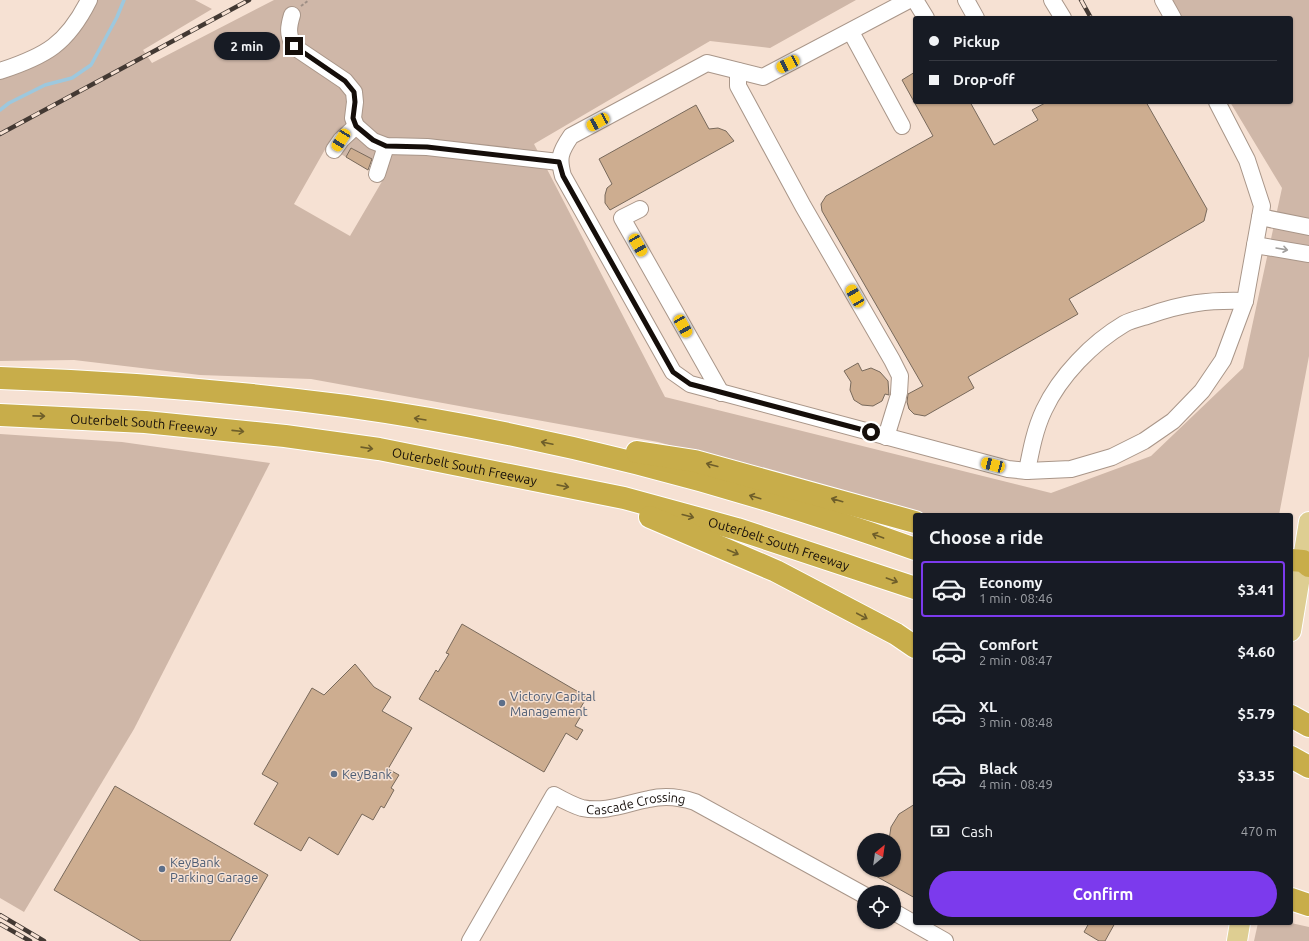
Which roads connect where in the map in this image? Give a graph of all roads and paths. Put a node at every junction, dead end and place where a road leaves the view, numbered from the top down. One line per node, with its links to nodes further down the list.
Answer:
1 (89, 0): 13 (lane)
2 (910, 0): 12 (lane)
3 (915, 0): 8 (lane)
4 (966, 0): 9 (lane)
5 (1052, 0): 10 (lane)
6 (1163, 0): 11 (lane)
7 (292, 16): 16 (lane)
8 (925, 16)
9 (975, 16)
10 (1062, 16)
11 (1171, 16)
12 (850, 32): 14 (lane); 17 (lane)
13 (0, 71)
14 (738, 71): 20 (lane); 31 (lane)
15 (1218, 104): 23 (lane)
16 (356, 126): 18 (lane); 19 (lane)
17 (902, 126)
18 (386, 146): 20 (lane); 21 (lane)
19 (334, 150)
20 (559, 162): 29 (lane)
21 (377, 174)
22 (640, 209): 29 (lane)
23 (1260, 217): 24 (lane); 25 (lane)
24 (1309, 227)
25 (1255, 244): 26 (lane, one-way to 26); 27 (lane)
26 (1309, 254)
27 (1245, 301): 33 (lane); 33 (lane)
28 (0, 378): 32 (highway, one-way to 28)
29 (721, 393): 31 (lane)
30 (0, 415): 34 (highway, Outerbelt South Freeway, one-way to 34)
31 (886, 436): 33 (lane)
32 (575, 449): 35 (highway, one-way to 32); 37 (highway, one-way to 32)
33 (1027, 471)
34 (624, 498): 39 (highway, Outerbelt South Freeway, one-way to 39); 41 (highway, one-way to 41)
35 (913, 521)
36 (1309, 522): 38 (main road)
37 (913, 548)
38 (1301, 562): 40 (main road)
39 (913, 587)
40 (1293, 617)
41 (913, 646)
42 (1293, 717): 43 (highway)
43 (1309, 726)
44 (1293, 758): 45 (highway)
45 (1309, 767)
46 (857, 891): 53 (lane, Cascade Crossing)
47 (1293, 901): 48 (highway)
48 (1309, 905)
49 (901, 916): 50 (lane)
50 (913, 923)
51 (917, 925): 54 (lane)
52 (1240, 925): 55 (main road)
53 (470, 941)
54 (945, 941)
55 (1237, 941)

